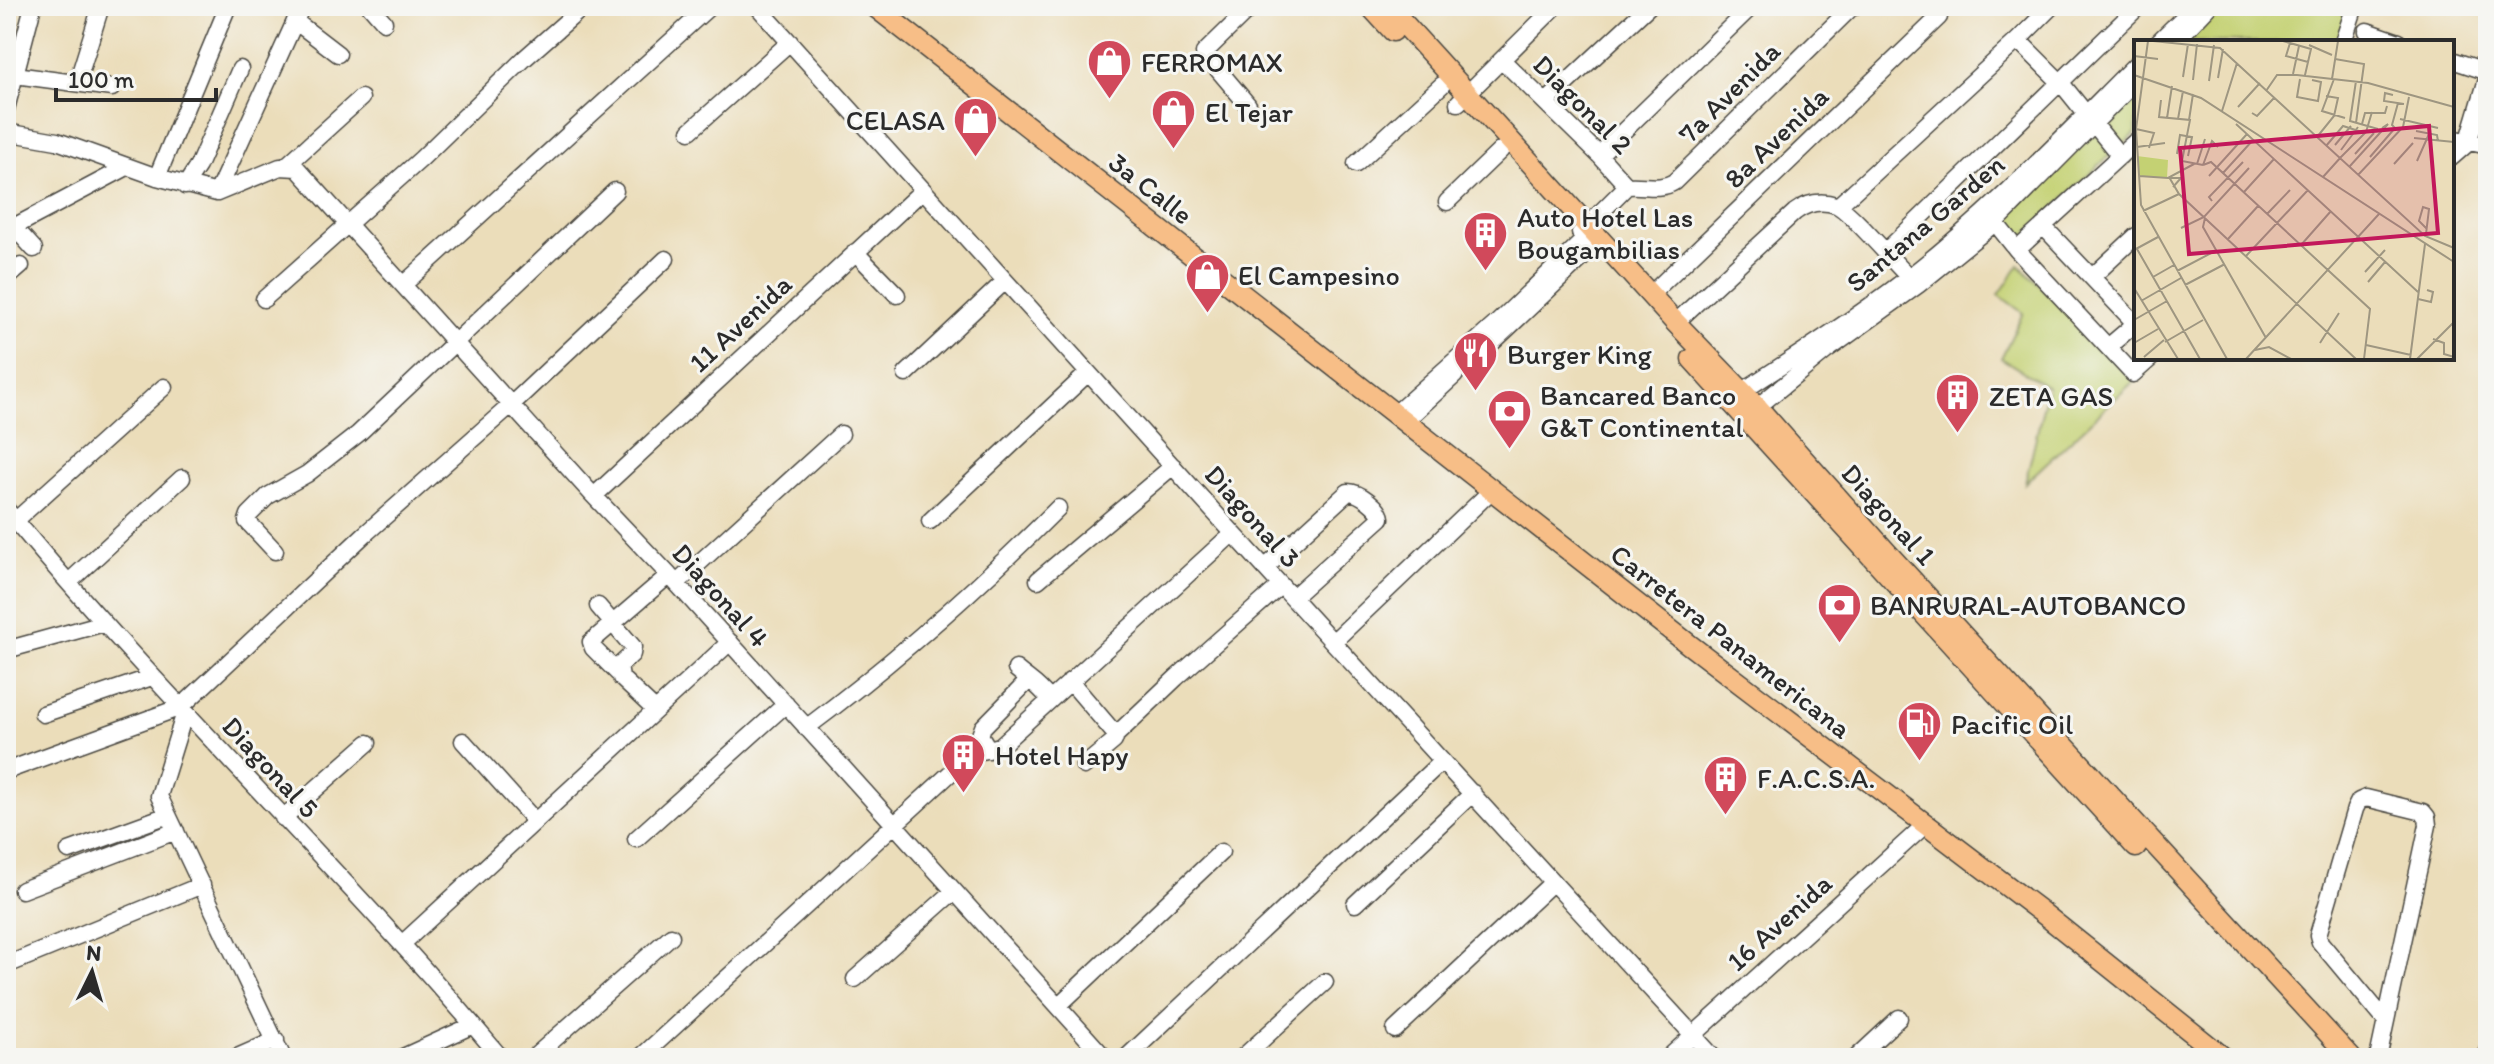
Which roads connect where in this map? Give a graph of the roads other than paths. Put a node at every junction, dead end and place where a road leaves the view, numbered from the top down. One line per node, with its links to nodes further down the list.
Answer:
1 (33, 6): 37 (street)
2 (101, 6): 38 (street)
3 (228, 6): 60 (street)
4 (370, 6): 23 (street)
5 (584, 6): 69 (street)
6 (710, 6): 84 (street)
7 (757, 6): 30 (street, Diagonal 3)
8 (874, 6): 101 (main road, 3a Calle)
9 (1252, 6): 46 (street)
10 (1370, 6): 41 (main road, Diagonal 1)
11 (1388, 6): 44 (main road, Diagonal 1)
12 (1556, 6): 32 (street)
13 (1649, 6): 45 (street)
14 (1752, 6): 55 (street)
15 (2052, 6): 25 (street)
16 (2139, 6): 39 (street)
17 (2209, 6): 20 (street)
18 (2355, 6): 28 (street)
19 (1852, 7): 62 (street, 7a Avenida)
20 (2188, 13): 26 (street); 27 (street)
21 (298, 14): 31 (street); 65 (street)
22 (1939, 17): 86 (street, 8a Avenida)
23 (384, 22)
24 (2367, 31): 29 (street)
25 (2018, 40): 39 (street); 67 (street)
26 (2160, 40)
27 (2176, 40)
28 (2344, 40)
29 (2393, 40)
30 (790, 42): 49 (street); 63 (street, Diagonal 3)
31 (338, 54)
32 (1502, 60): 44 (street); 45 (street, Diagonal 2)
33 (2454, 61): 36 (street)
34 (2134, 66): 48 (street, Santana Garden)
35 (240, 69): 61 (street)
36 (2488, 74): 51 (street)
37 (15, 75): 38 (street); 47 (street)
38 (77, 83): 42 (street)
39 (2061, 83): 48 (street); 77 (street)
40 (2134, 83): 48 (street, Santana Garden)
41 (1442, 85): 44 (main road, Diagonal 1); 57 (street)
42 (112, 88)
43 (361, 98): 59 (street)
44 (1463, 99): 54 (main road, Diagonal 1); 72 (main road, Diagonal 1)
45 (1546, 102): 55 (street, Diagonal 2)
46 (1248, 105)
47 (6, 109)
48 (2090, 118): 56 (street); 68 (street, Santana Garden)
49 (690, 131)
50 (6, 132): 58 (street)
51 (2460, 140): 53 (street)
52 (2134, 143): 56 (street)
53 (2488, 146)
54 (1501, 150): 66 (street); 72 (main road, Diagonal 1)
55 (1599, 155): 62 (street, Diagonal 2)
56 (2120, 156): 70 (street)
57 (1356, 164)
58 (127, 167): 60 (street); 71 (street)
59 (291, 167): 65 (street); 69 (street, Diagonal 4)
60 (157, 177): 61 (street)
61 (185, 186): 65 (street)
62 (1627, 186): 72 (street)
63 (923, 190): 76 (street, 11 Avenida); 82 (street, Diagonal 3)
64 (615, 191): 91 (street)
65 (217, 193)
66 (1447, 202)
67 (1839, 205): 77 (street); 89 (street)
68 (1991, 217): 75 (street); 83 (street, Santana Garden)
69 (348, 225): 84 (street, Diagonal 4); 87 (street)
70 (2043, 226): 75 (street); 80 (street)
71 (10, 229): 74 (street)
72 (1589, 237): 86 (main road, Diagonal 1); 98 (main road, Diagonal 1); 101 (street)
73 (2134, 238): 80 (street)
74 (34, 249)
75 (2017, 250): 92 (street)
76 (855, 252): 85 (street); 106 (street, 11 Avenida)
77 (1885, 252): 83 (street)
78 (666, 259): 99 (street)
79 (21, 266): 81 (street)
80 (2092, 277): 88 (street)
81 (6, 279)
82 (1005, 281): 95 (street, Diagonal 3); 96 (street)
83 (1913, 281): 94 (street, Santana Garden)
84 (404, 284): 91 (street, Diagonal 4)
85 (897, 295)
86 (1650, 295): 89 (main road, Diagonal 1)
87 (264, 299)
88 (2134, 321)
89 (1675, 323): 98 (main road, Diagonal 1)
90 (2134, 325): 92 (street)
91 (454, 343): 99 (street, Diagonal 4); 111 (street)
92 (2109, 346): 93 (street)
93 (2149, 360)
94 (1794, 368): 98 (street, Santana Garden); 100 (street, Santana Garden)
95 (1088, 373): 103 (street, Diagonal 3); 109 (street)
96 (906, 374)
97 (164, 387): 108 (street)
98 (1735, 396): 100 (main road, Diagonal 1)
99 (511, 405): 106 (street, Diagonal 4); 128 (street)
100 (1751, 413): 180 (main road, Diagonal 1); 181 (main road, Diagonal 1)
101 (1399, 419): 105 (main road, Carretera Panamericana)
102 (841, 434): 113 (street)
103 (1173, 466): 110 (street, Diagonal 3); 114 (street)
104 (182, 478): 115 (street)
105 (1491, 491): 120 (street); 143 (main road, Carretera Panamericana)
106 (594, 496): 113 (street, Diagonal 4)
107 (1058, 508): 131 (street)
108 (9, 513): 115 (street, Diagonal 5)
109 (930, 521)
110 (1233, 533): 112 (street, Diagonal 3); 125 (street)
111 (275, 551)
112 (1265, 568): 116 (street, Diagonal 3); 116 (street)
113 (673, 579): 119 (street); 121 (street, Diagonal 4)
114 (1038, 580)
115 (69, 582): 118 (street, Diagonal 5)
116 (1287, 591): 120 (street, Diagonal 3); 132 (street)
117 (598, 606): 119 (street)
118 (104, 623): 122 (street); 124 (street, Diagonal 5)
119 (613, 624): 123 (street); 123 (street)
120 (1334, 641): 136 (street, Diagonal 3)
121 (730, 642): 127 (street, Diagonal 4); 129 (street)
122 (6, 650)
123 (618, 673): 129 (street)
124 (152, 677): 128 (street, Diagonal 5); 130 (street)
125 (1070, 681): 126 (street); 132 (street)
126 (1050, 700): 135 (street); 135 (street)
127 (786, 704): 131 (street, Diagonal 4); 146 (street)
128 (183, 710): 138 (street); 140 (street); 141 (street, Diagonal 5)
129 (655, 710): 142 (street)
130 (43, 714)
131 (806, 728): 144 (street, Diagonal 4)
132 (1116, 735): 137 (street)
133 (463, 741): 142 (street)
134 (368, 743): 141 (street)
135 (989, 750): 144 (street)
136 (1442, 761): 139 (street, Diagonal 3); 174 (street)
137 (1084, 766)
138 (6, 771)
139 (1473, 793): 149 (street, Diagonal 3); 153 (street)
140 (168, 815): 145 (street); 147 (street)
141 (283, 818): 155 (street, Diagonal 5)
142 (535, 821): 155 (street)
143 (1925, 825): 164 (street, 16 Avenida); 179 (main road, Carretera Panamericana)
144 (895, 826): 152 (street, Diagonal 4); 172 (street)
145 (176, 831): 150 (street); 151 (street)
146 (636, 839)
147 (69, 851)
148 (1221, 852): 159 (street)
149 (1553, 882): 163 (street); 164 (street, Diagonal 3)
150 (202, 885): 156 (street); 165 (street)
151 (22, 890)
152 (954, 891): 157 (street); 159 (street, Diagonal 4)
153 (1355, 904)
154 (671, 936): 171 (street)
155 (402, 944): 162 (street, Diagonal 5)
156 (14, 962)
157 (855, 979)
158 (1325, 982): 175 (street)
159 (1058, 1006): 173 (street, Diagonal 4)
160 (1899, 1018): 178 (street)
161 (2385, 1020): 161 (street); 182 (street)
162 (473, 1025): 169 (street); 170 (street, Diagonal 5)
163 (1395, 1030)
164 (1693, 1035): 176 (street, 16 Avenida); 177 (street, Diagonal 3)
165 (276, 1040): 167 (street); 168 (street)
166 (2488, 1049): 183 (street)
167 (235, 1058)
168 (283, 1058)
169 (401, 1058)
170 (501, 1058)
171 (533, 1058)
172 (640, 1058)
173 (1105, 1058)
174 (1126, 1058)
175 (1242, 1058)
176 (1668, 1058)
177 (1714, 1058)
178 (1856, 1058)
179 (2224, 1058)
180 (2332, 1058)
181 (2351, 1058)
182 (2378, 1058)
183 (2486, 1058)

